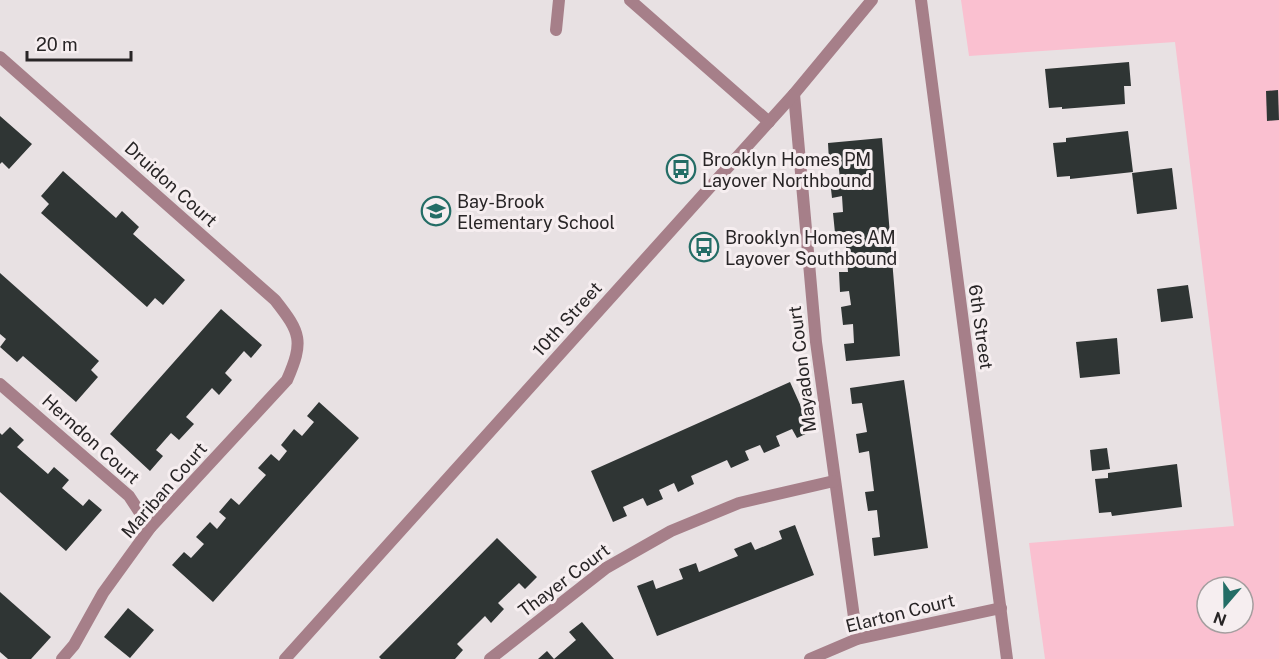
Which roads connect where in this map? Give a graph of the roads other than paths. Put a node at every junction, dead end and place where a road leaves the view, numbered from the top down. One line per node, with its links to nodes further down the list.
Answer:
1 (559, 0): 5 (street)
2 (630, 0): 8 (street)
3 (872, 0): 7 (street, 10th Street)
4 (921, 0): 13 (street, 6th Street)
5 (556, 30)
6 (0, 57): 9 (street, Druidon Court)
7 (794, 94): 8 (street, 10th Street); 11 (street, Mayadon Court)
8 (769, 122): 16 (street, 10th Street)
9 (297, 351): 12 (street, Mariban Court)
10 (0, 384): 12 (street, Herndon Court)
11 (834, 481): 14 (street, Mayadon Court); 17 (street, Thayer Court)
12 (150, 528): 15 (street, Mariban Court)
13 (1001, 608): 14 (street, Elarton Court); 19 (street, 6th Street)
14 (856, 639): 18 (street, Elarton Court)
15 (62, 659)
16 (285, 659)
17 (490, 659)
18 (810, 659)
19 (1007, 659)

